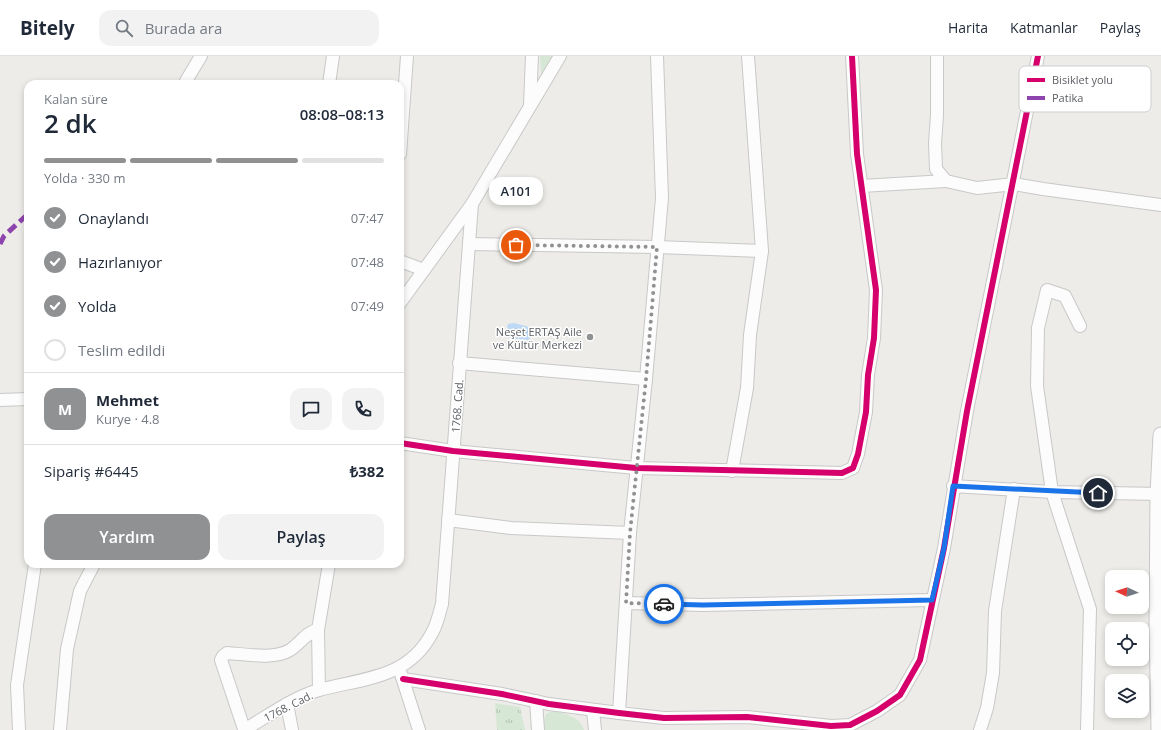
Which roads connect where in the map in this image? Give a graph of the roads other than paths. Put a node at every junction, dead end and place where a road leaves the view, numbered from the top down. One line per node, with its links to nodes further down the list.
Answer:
1 (202, 56): 12 (street)
2 (334, 56): 13 (street)
3 (407, 56): 14 (street)
4 (532, 56): 15 (street)
5 (560, 56): 15 (street, 1768. Cad.)
6 (657, 56): 23 (street)
7 (748, 56): 24 (street)
8 (852, 56): 19 (street)
9 (937, 56): 17 (street)
10 (1038, 56): 11 (street)
11 (1036, 66)
12 (187, 80)
13 (330, 80)
14 (404, 98)
15 (530, 106): 20 (street, 1768. Cad.)
16 (1028, 112): 18 (street)
17 (946, 181): 18 (street); 19 (street)
18 (1014, 184): 21 (street); 38 (street)
19 (861, 186): 37 (street)
20 (472, 204): 22 (street, 1768. Cad.); 26 (street)
21 (1161, 205)
22 (469, 244): 23 (street); 29 (street, 1768. Cad.)
23 (657, 247): 24 (street); 30 (street)
24 (762, 251): 37 (street)
25 (404, 262): 26 (street)
26 (424, 270): 27 (street)
27 (404, 298)
28 (1080, 326): 40 (street)
29 (459, 363): 30 (street); 35 (street, 1768. Cad.)
30 (646, 379): 36 (street)
31 (24, 399): 32 (street)
32 (0, 400)
33 (1161, 435): 41 (street)
34 (404, 444): 35 (street)
35 (454, 451): 36 (street); 42 (street, 1768. Cad.)
36 (636, 468): 37 (street); 43 (street)
37 (732, 471)
38 (953, 486): 39 (street); 47 (street)
39 (1014, 489): 40 (street); 64 (street)
40 (1052, 492): 41 (street); 65 (street)
41 (1159, 494): 66 (street)
42 (448, 520): 43 (street); 50 (street, 1768. Cad.)
43 (630, 533): 48 (street)
44 (33, 568): 57 (street)
45 (92, 568): 58 (street)
46 (328, 568): 49 (street)
47 (932, 600): 48 (street); 56 (street)
48 (626, 603): 55 (street)
49 (318, 630): 51 (street); 59 (street)
50 (401, 674): 51 (street, 1768. Cad.); 52 (street); 61 (street)
51 (318, 690): 53 (street, 1768. Cad.)
52 (536, 701): 54 (street); 62 (street)
53 (287, 704): 59 (street, 1768. Cad.); 60 (street)
54 (593, 710): 55 (street); 63 (street)
55 (619, 713): 56 (street)
56 (772, 726)
57 (19, 730)
58 (60, 730)
59 (244, 730)
60 (292, 730)
61 (419, 730)
62 (538, 730)
63 (595, 730)
64 (980, 730)
65 (1088, 730)
66 (1159, 730)

